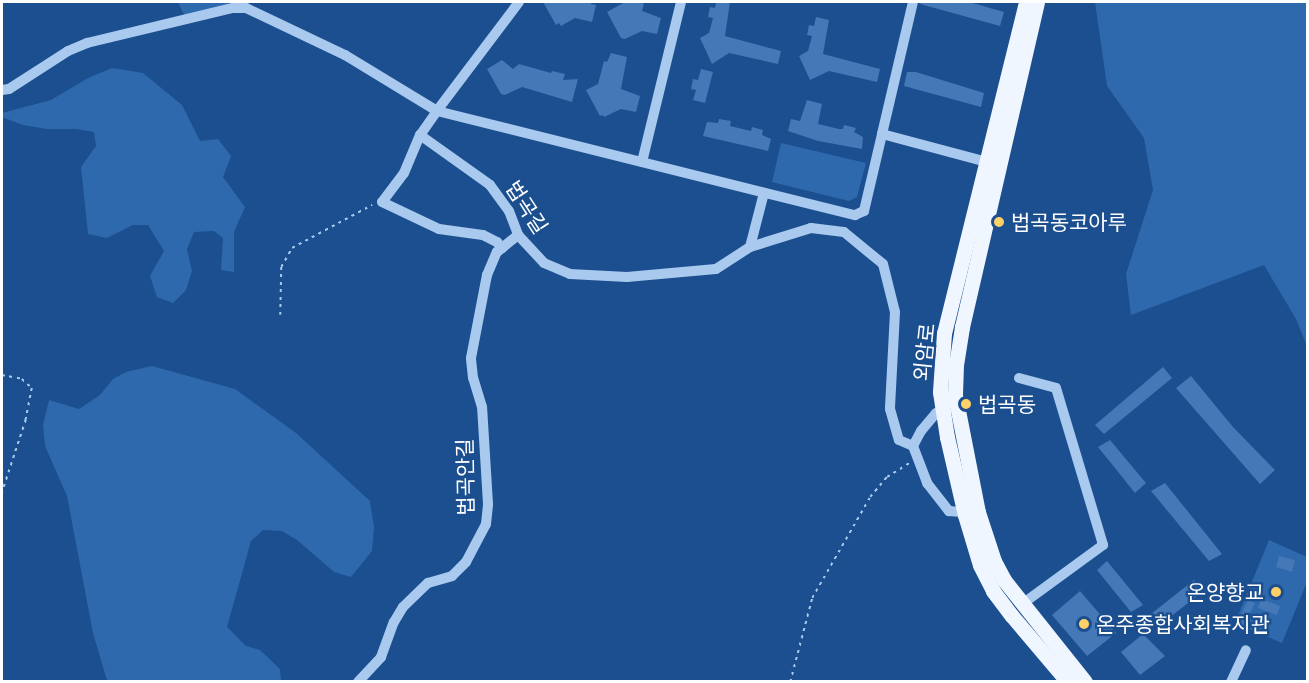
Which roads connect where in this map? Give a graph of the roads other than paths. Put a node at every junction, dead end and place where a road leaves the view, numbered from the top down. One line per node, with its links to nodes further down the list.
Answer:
1 (519, 2): 6 (street)
2 (681, 2): 9 (street)
3 (913, 2): 7 (street)
4 (1026, 2): 10 (main road, 외암로)
5 (2, 90): 6 (street)
6 (437, 111): 8 (street); 9 (street)
7 (882, 134): 10 (street); 11 (street)
8 (420, 135): 12 (street, 법곡길); 14 (street)
9 (642, 162): 11 (street)
10 (993, 164): 16 (main road, 외암로)
11 (764, 193): 13 (street)
12 (518, 236): 13 (street, 법곡길); 14 (street, 법곡안길)
13 (750, 247): 17 (street, 법곡길)
14 (502, 248): 21 (street, 법곡안길)
15 (1020, 378): 19 (street)
16 (950, 407): 17 (street); 18 (main road, 외암로)
17 (913, 446): 18 (street)
18 (971, 513): 19 (main road, 외암로); 22 (main road, 외암로)
19 (1023, 604): 23 (main road, 외암로)
20 (1246, 650): 24 (street)
21 (358, 681)
22 (1068, 681)
23 (1085, 681)
24 (1231, 681)

